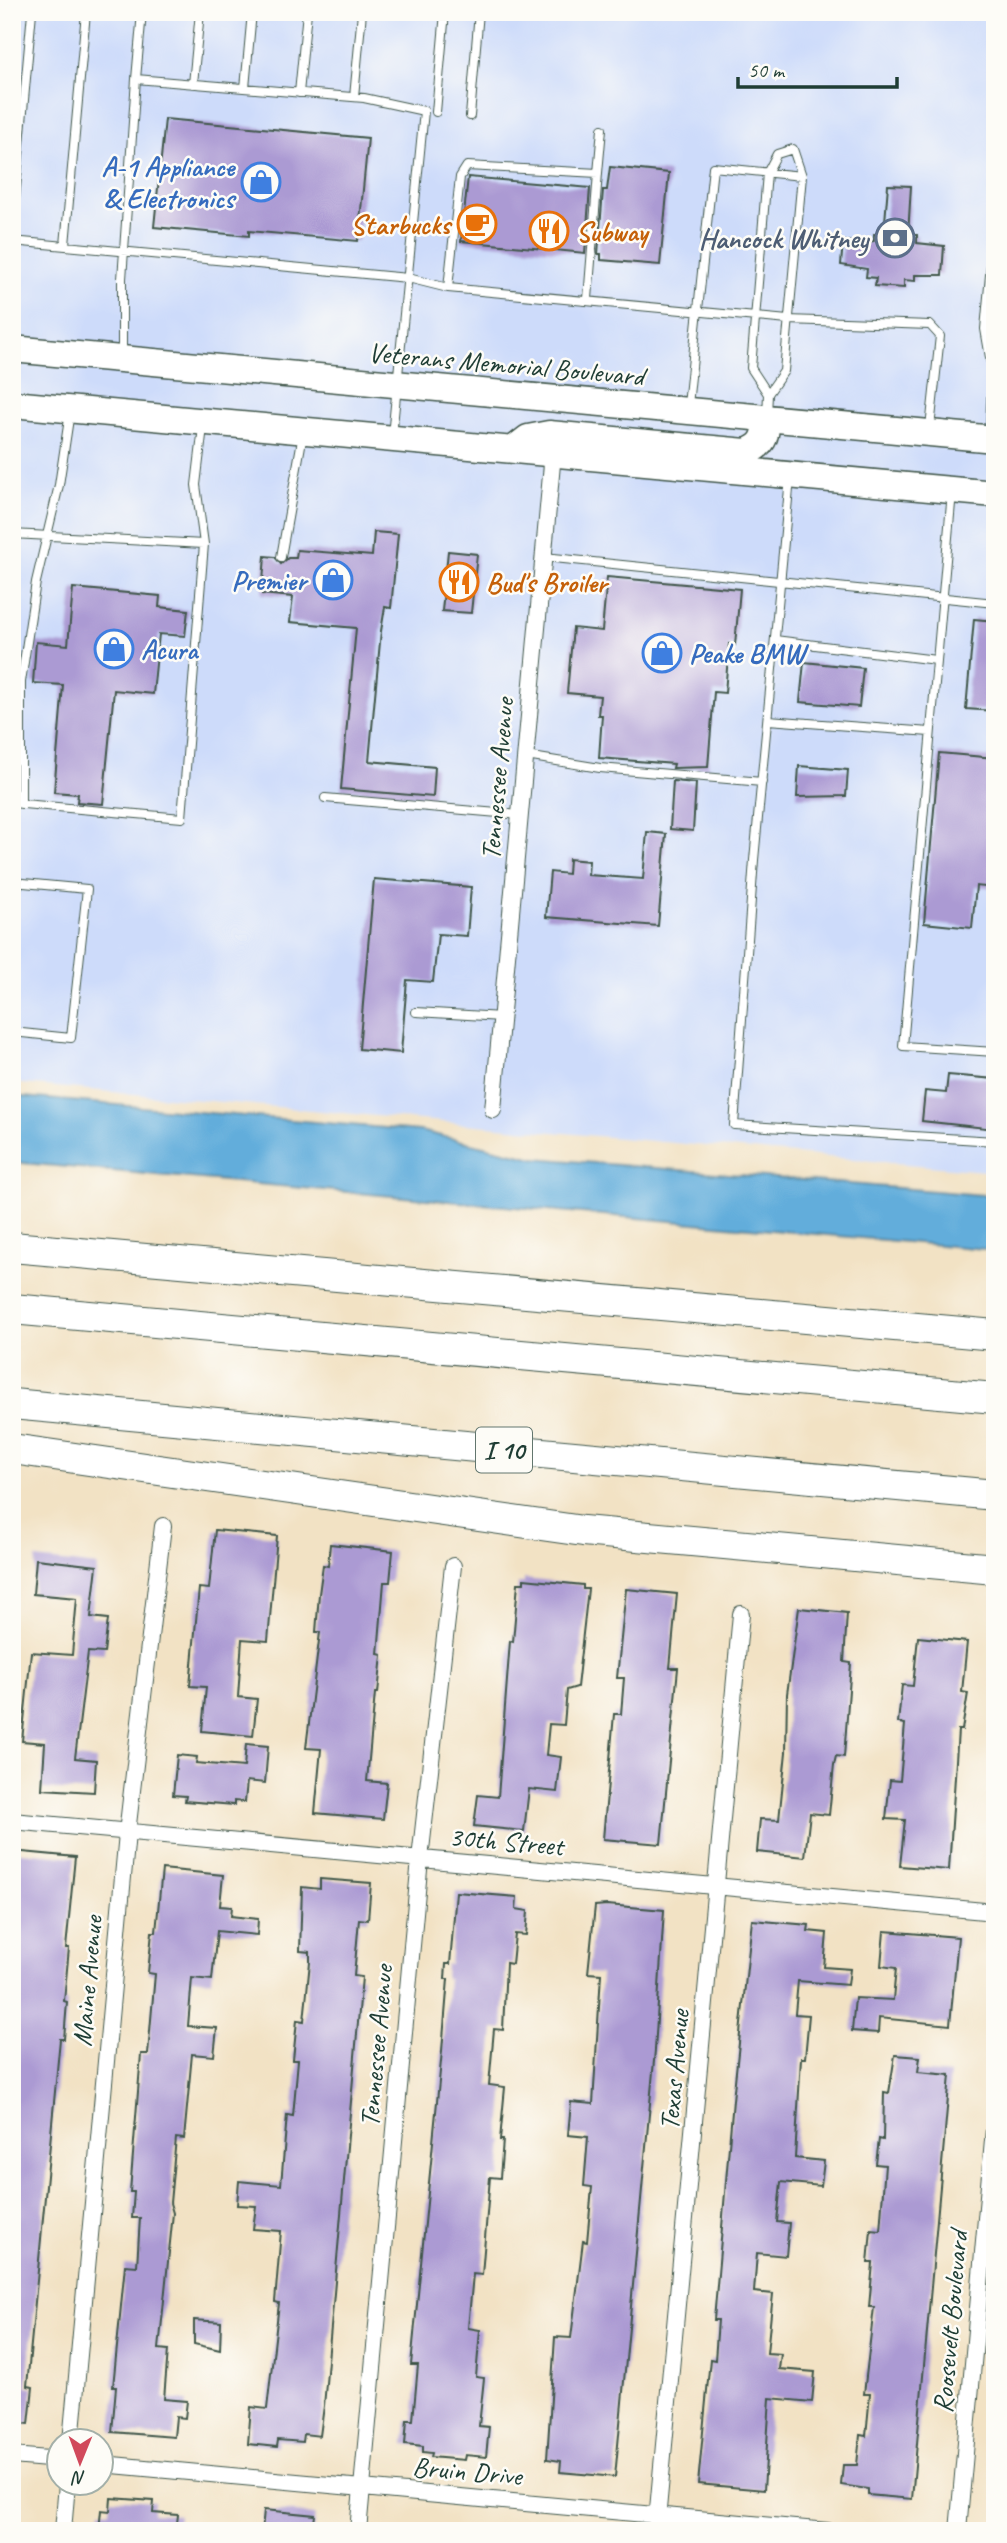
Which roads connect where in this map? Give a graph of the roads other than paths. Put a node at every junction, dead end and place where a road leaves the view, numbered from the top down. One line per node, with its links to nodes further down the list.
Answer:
1 (32, 12): 22 (lane)
2 (86, 12): 24 (lane)
3 (142, 12): 10 (lane)
4 (200, 12): 11 (lane)
5 (252, 12): 12 (lane)
6 (307, 12): 13 (lane)
7 (362, 12): 14 (lane)
8 (446, 12): 15 (lane)
9 (480, 12): 16 (lane)
10 (136, 79): 11 (lane); 25 (lane)
11 (193, 84): 12 (lane)
12 (245, 88): 13 (lane)
13 (299, 93): 14 (lane)
14 (354, 97): 26 (lane)
15 (436, 112)
16 (470, 116)
17 (601, 130): 18 (lane)
18 (598, 173): 27 (lane); 28 (lane)
19 (767, 173): 20 (lane); 20 (lane); 29 (lane); 30 (lane)
20 (802, 176): 31 (lane)
21 (995, 221): 44 (lane)
22 (12, 232)
23 (12, 241): 24 (lane)
24 (65, 245): 25 (lane)
25 (124, 250): 26 (lane); 33 (lane)
26 (408, 278): 27 (lane); 35 (lane)
27 (448, 288): 28 (lane)
28 (588, 299): 29 (lane)
29 (698, 311): 30 (lane); 39 (lane)
30 (754, 317): 31 (lane); 37 (lane)
31 (788, 320): 37 (lane); 42 (lane)
32 (12, 349): 33 (main road, Veterans Memorial Boulevard)
33 (122, 360): 34 (main road); 35 (main road, Veterans Memorial Boulevard)
34 (12, 364)
35 (397, 385): 39 (main road, Veterans Memorial Boulevard); 43 (lane)
36 (12, 404): 38 (main road)
37 (767, 407): 39 (main road, Veterans Memorial Boulevard); 42 (main road, Veterans Memorial Boulevard); 45 (main road)
38 (70, 410): 40 (main road); 51 (lane)
39 (687, 412)
40 (204, 422): 41 (main road); 52 (lane)
41 (304, 431): 43 (main road); 53 (lane)
42 (930, 433): 44 (main road, Veterans Memorial Boulevard)
43 (392, 439): 45 (main road)
44 (992, 439)
45 (514, 450): 46 (main road)
46 (554, 453): 47 (main road); 54 (street, Tennessee Avenue)
47 (790, 475): 48 (main road); 55 (lane)
48 (952, 490): 49 (main road); 56 (lane)
49 (995, 494)
50 (12, 534): 51 (lane)
51 (46, 537): 52 (lane); 65 (lane)
52 (204, 544): 65 (lane)
53 (281, 557)
54 (544, 557): 55 (lane); 62 (street, Tennessee Avenue)
55 (781, 581): 56 (lane); 58 (lane)
56 (942, 597): 57 (lane); 59 (lane)
57 (995, 603)
58 (775, 640): 59 (lane); 60 (lane)
59 (936, 660): 61 (lane)
60 (768, 720): 61 (lane); 63 (lane)
61 (930, 733): 71 (lane)
62 (526, 756): 63 (lane); 66 (street, Tennessee Avenue)
63 (762, 782): 73 (lane)
64 (325, 798): 66 (lane)
65 (17, 803)
66 (520, 816): 69 (street, Tennessee Avenue)
67 (12, 895): 70 (lane)
68 (416, 1012): 69 (lane)
69 (502, 1017): 72 (street, Tennessee Avenue)
70 (12, 1032)
71 (995, 1052)
72 (493, 1110)
73 (995, 1141)
74 (12, 1247): 76 (highway)
75 (12, 1309): 77 (highway)
76 (995, 1335)
77 (503, 1355): 78 (highway); 80 (highway)
78 (995, 1398)
79 (12, 1404): 82 (highway, I 10)
80 (995, 1414)
81 (12, 1449): 85 (highway)
82 (995, 1495)
83 (163, 1526): 88 (street, Maine Avenue)
84 (453, 1566): 89 (street, Tennessee Avenue)
85 (995, 1569)
86 (741, 1614): 90 (street, Texas Avenue)
87 (12, 1821): 88 (street, 30th Street)
88 (127, 1833): 89 (street, 30th Street); 93 (street, Maine Avenue)
89 (420, 1859): 90 (street, 30th Street); 97 (street, Tennessee Avenue)
90 (718, 1887): 91 (street, 30th Street); 99 (street, Texas Avenue)
91 (995, 1912)
92 (995, 2118): 103 (street, Roosevelt Boulevard)
93 (72, 2428)
94 (12, 2456): 95 (street)
95 (46, 2459)
96 (116, 2465): 97 (street, Bruin Drive)
97 (362, 2488): 99 (street, Bruin Drive); 101 (street, Tennessee Avenue)
98 (66, 2498): 100 (street)
99 (656, 2523): 102 (street, Bruin Drive)
100 (63, 2531)
101 (358, 2531)
102 (828, 2531)
103 (958, 2531)

